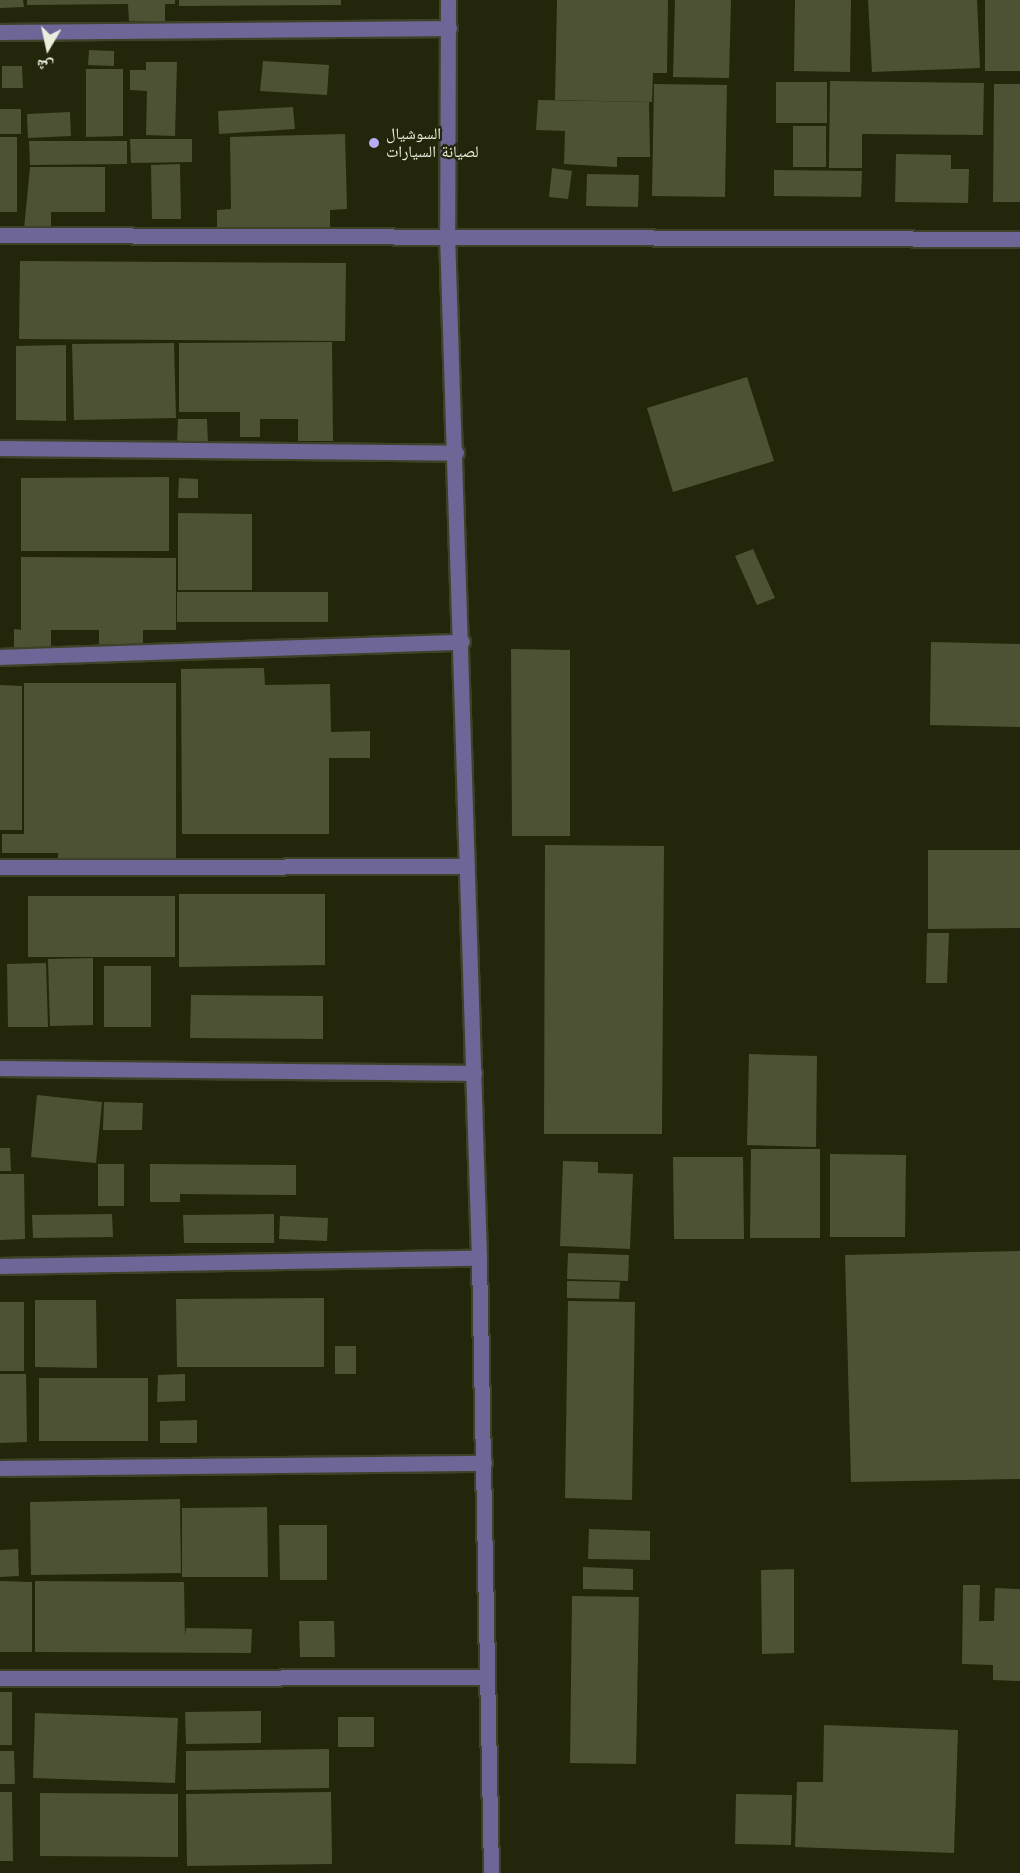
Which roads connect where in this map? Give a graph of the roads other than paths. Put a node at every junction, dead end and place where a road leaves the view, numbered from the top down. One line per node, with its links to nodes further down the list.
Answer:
1 (448, 0): 2 (street)
2 (449, 28): 3 (street); 4 (street)
3 (0, 32)
4 (447, 234): 5 (street); 6 (street); 8 (street)
5 (0, 235)
6 (1020, 239)
7 (0, 448): 8 (street)
8 (456, 453): 9 (street)
9 (462, 642): 10 (street); 11 (street)
10 (0, 657)
11 (466, 866): 12 (street); 14 (street)
12 (0, 867)
13 (0, 1068): 14 (street)
14 (474, 1072): 15 (street)
15 (479, 1258): 16 (street); 17 (street)
16 (0, 1266)
17 (484, 1462): 18 (street); 19 (street)
18 (0, 1468)
19 (486, 1677): 20 (street); 21 (street)
20 (0, 1678)
21 (491, 1873)

